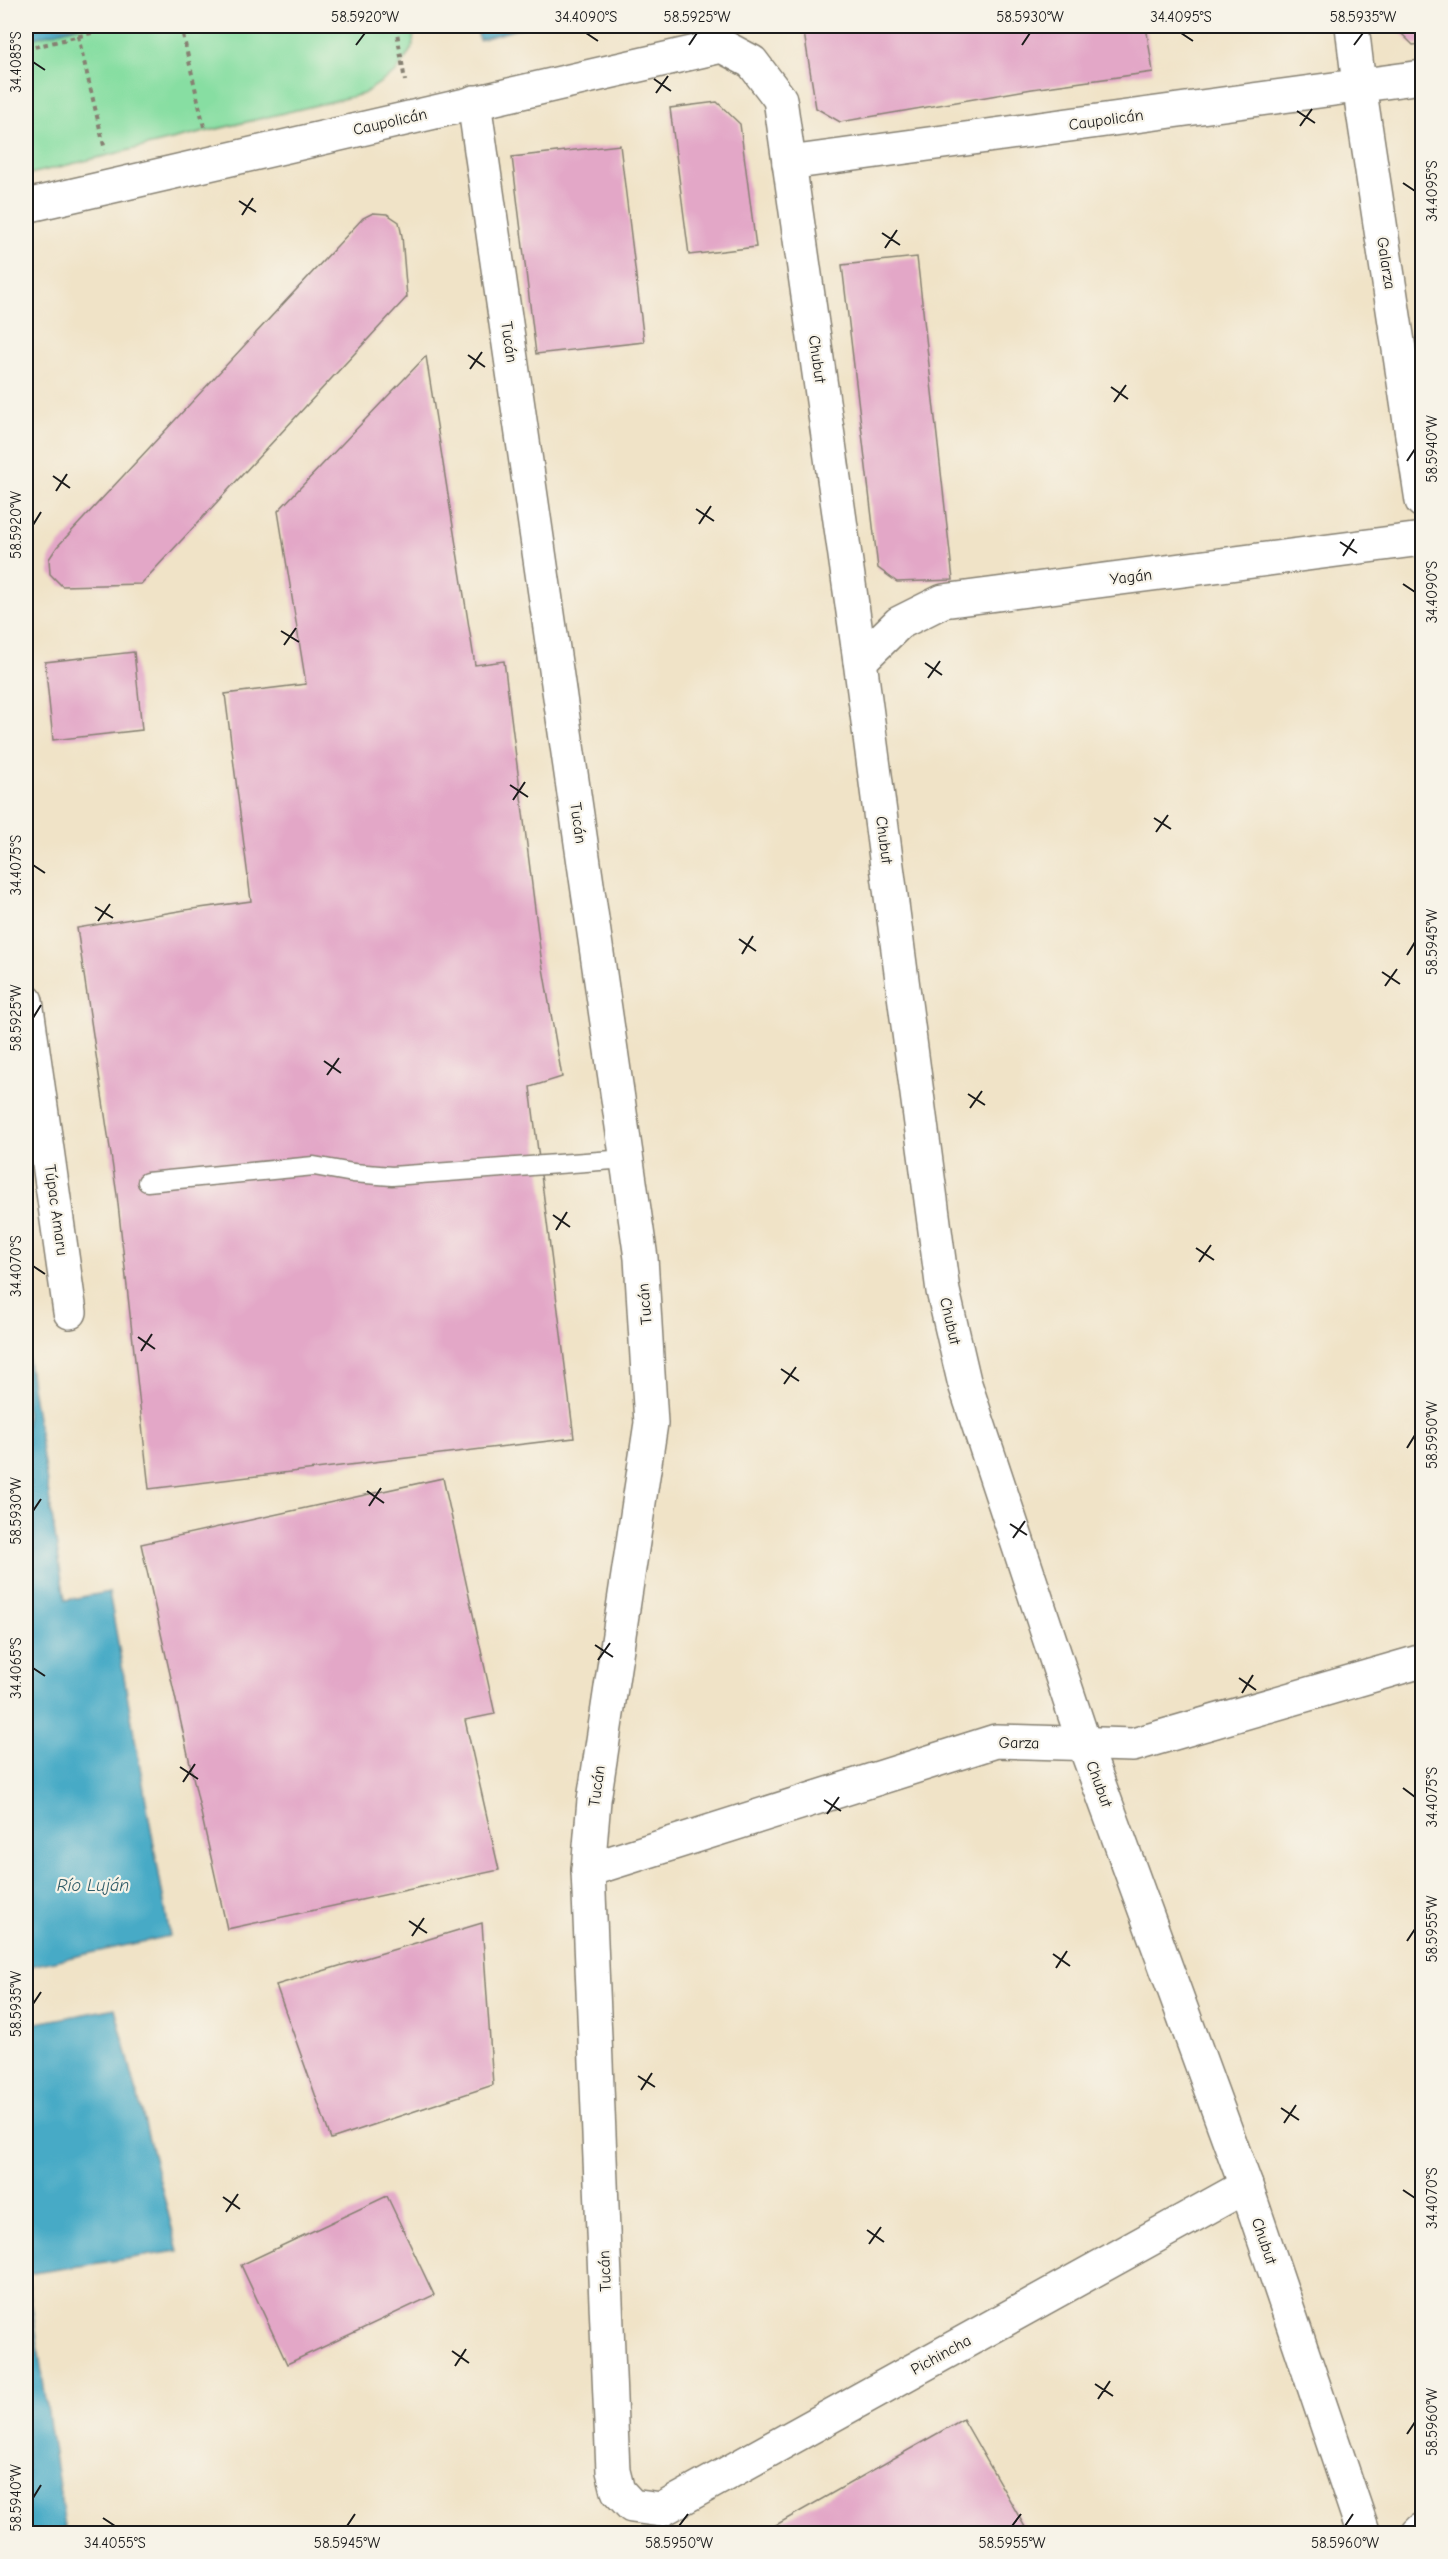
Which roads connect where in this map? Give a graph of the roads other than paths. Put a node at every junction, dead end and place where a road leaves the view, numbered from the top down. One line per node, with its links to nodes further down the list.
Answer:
1 (1352, 26): 4 (street, Galarza)
2 (752, 62): 5 (street, Caupolicán); 6 (street, Chubut)
3 (1422, 77): 4 (street, Caupolicán)
4 (1359, 85): 6 (street, Caupolicán); 8 (street, Galarza)
5 (474, 102): 7 (street, Caupolicán); 12 (street, Tucán)
6 (789, 163): 10 (street, Chubut)
7 (26, 206)
8 (1422, 501)
9 (1422, 539): 10 (street, Yagán)
10 (860, 662): 16 (street, Chubut)
11 (26, 1001): 14 (street, Túpac Amaru)
12 (627, 1159): 13 (lane); 17 (street, Tucán)
13 (147, 1182)
14 (70, 1312)
15 (1422, 1661): 16 (street, Garza)
16 (1085, 1746): 17 (street, Garza); 18 (street, Chubut)
17 (588, 1870): 19 (street, Tucán)
18 (1246, 2186): 19 (street, Pichincha); 21 (street, Chubut)
19 (632, 2506)
20 (1422, 2530): 22 (street)
21 (1364, 2534)
22 (1418, 2534)

